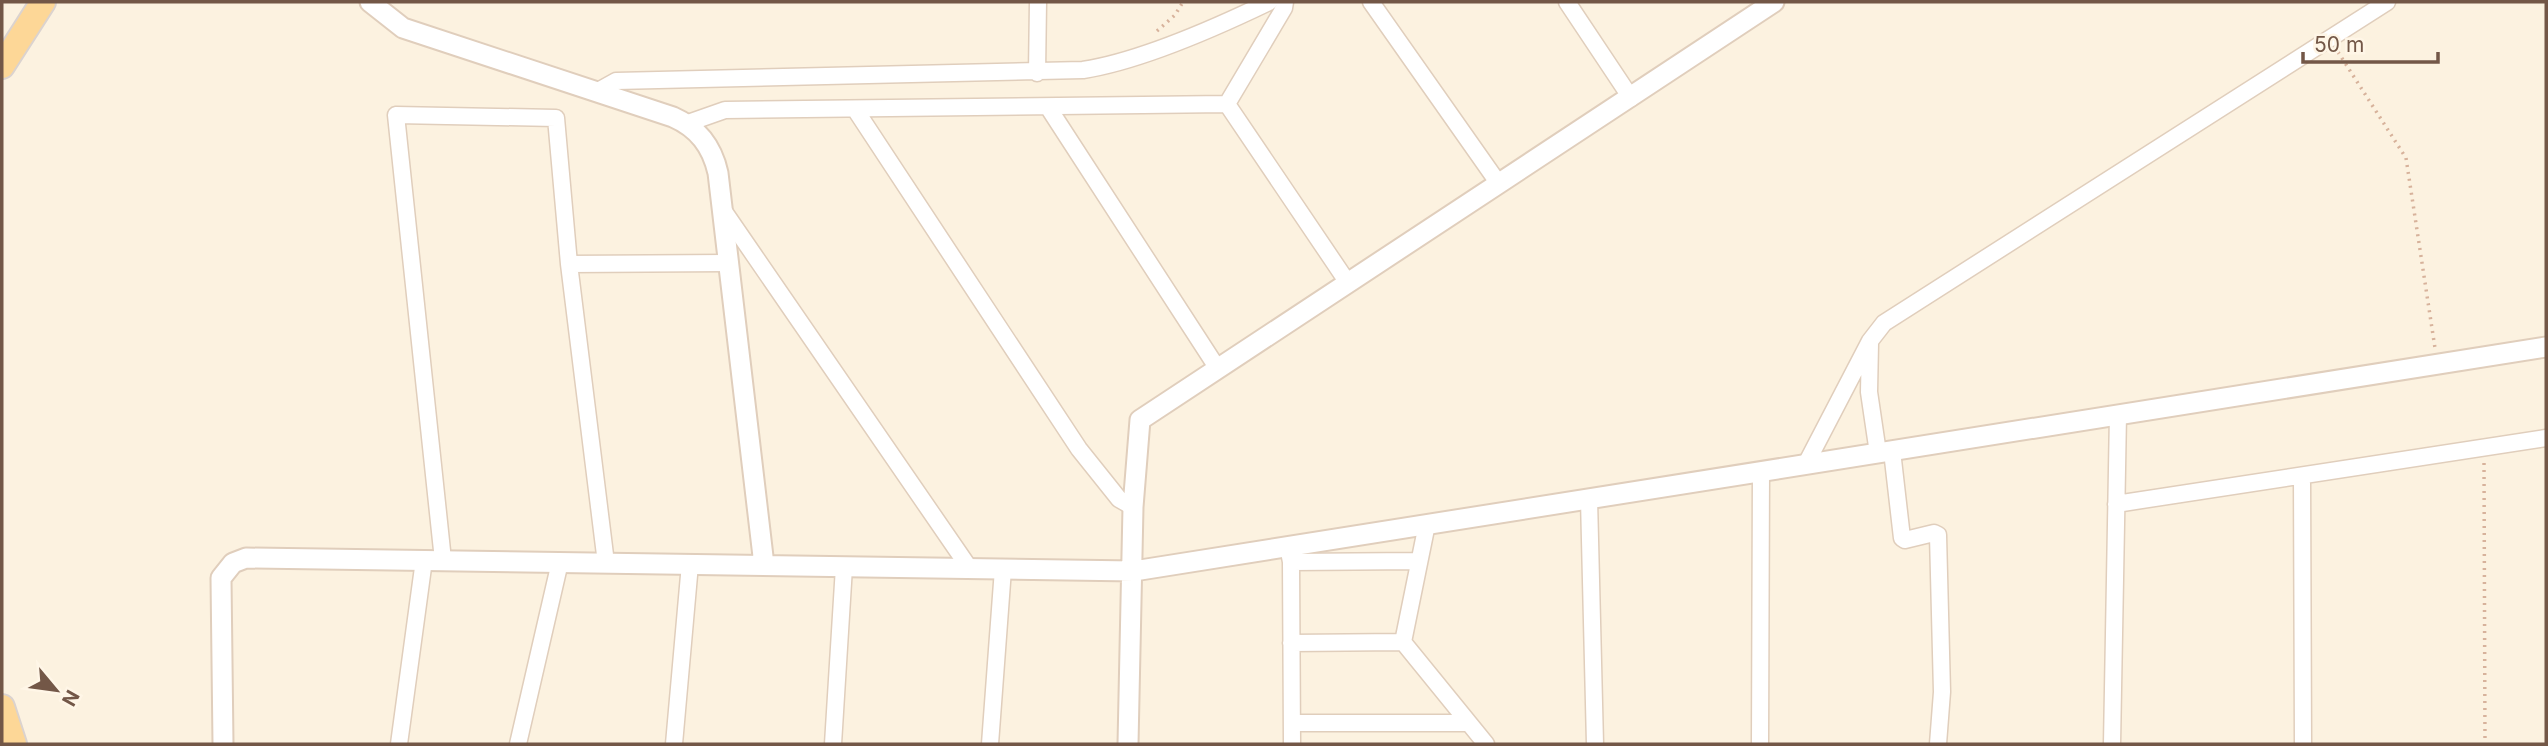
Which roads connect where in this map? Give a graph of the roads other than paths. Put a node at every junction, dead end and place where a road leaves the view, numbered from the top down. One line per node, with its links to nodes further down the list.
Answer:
1 (43, 2): 10 (main road)
2 (370, 2): 12 (street)
3 (1038, 2): 11 (street)
4 (1269, 2): 11 (street)
5 (1285, 2): 14 (street)
6 (1371, 2): 18 (street)
7 (1566, 2): 13 (street)
8 (2387, 2): 23 (street)
9 (1765, 4): 13 (street)
10 (2, 66)
11 (1037, 73): 12 (street)
12 (598, 90): 17 (street)
13 (1631, 97): 18 (street)
14 (1227, 104): 15 (street); 22 (street)
15 (1048, 107): 16 (street); 25 (street)
16 (855, 109): 17 (street); 34 (street)
17 (688, 123): 19 (street)
18 (1499, 184): 22 (street)
19 (721, 208): 20 (street); 44 (street)
20 (728, 262): 21 (street); 42 (street)
21 (569, 264): 37 (street); 40 (street)
22 (1348, 283): 25 (street)
23 (1870, 341): 28 (street); 29 (street)
24 (2546, 347): 26 (street)
25 (1218, 369): 34 (street)
26 (2118, 414): 28 (street); 33 (street)
27 (2546, 438): 31 (street)
28 (1885, 452): 29 (street); 64 (street)
29 (1806, 464): 30 (street)
30 (1761, 471): 32 (street); 63 (street)
31 (2302, 476): 33 (street); 66 (street)
32 (1588, 499): 35 (street); 62 (street)
33 (2116, 504): 65 (street)
34 (1133, 507): 46 (street)
35 (1427, 524): 36 (street); 38 (street)
36 (1289, 554): 38 (street); 46 (street); 48 (street)
37 (433, 560): 39 (street); 53 (street); 54 (street)
38 (1419, 561): 47 (street)
39 (560, 562): 40 (street); 55 (street)
40 (606, 563): 41 (street)
41 (690, 564): 42 (street); 56 (street)
42 (764, 565): 43 (street)
43 (844, 567): 44 (street); 57 (street)
44 (970, 569): 45 (street)
45 (1003, 569): 46 (street); 58 (street)
46 (1134, 571): 59 (street)
47 (1403, 642): 48 (street); 51 (street)
48 (1291, 643): 50 (street)
49 (2, 707): 52 (main road)
50 (1292, 723): 51 (street); 60 (street)
51 (1468, 723): 61 (street)
52 (14, 744)
53 (223, 744)
54 (399, 744)
55 (518, 744)
56 (674, 744)
57 (833, 744)
58 (990, 744)
59 (1128, 744)
60 (1292, 744)
61 (1486, 744)
62 (1595, 744)
63 (1760, 744)
64 (1938, 744)
65 (2112, 744)
66 (2303, 744)

